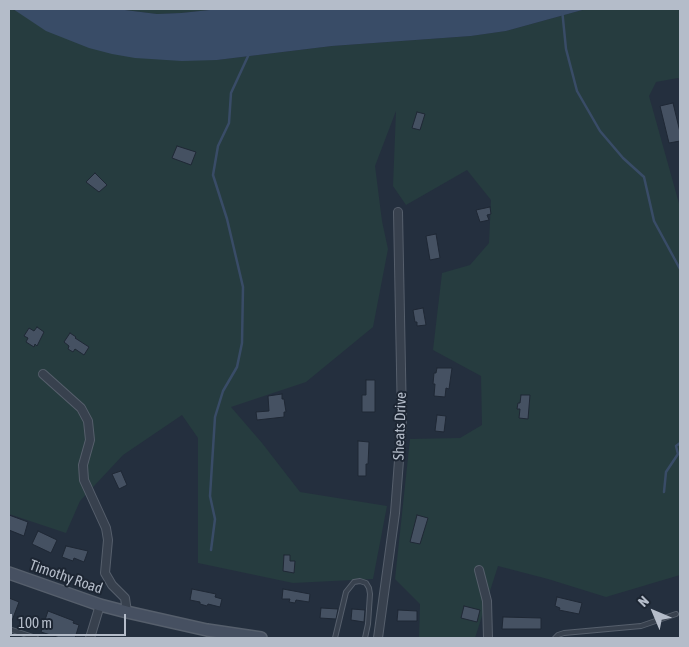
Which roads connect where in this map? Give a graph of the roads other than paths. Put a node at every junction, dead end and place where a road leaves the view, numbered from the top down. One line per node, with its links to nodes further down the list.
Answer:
1 (398, 212): 15 (street, Sheats Drive)
2 (43, 374): 6 (street)
3 (479, 570): 16 (street)
4 (9, 573): 5 (main road, Timothy Road)
5 (100, 605): 6 (main road, Timothy Road); 11 (street)
6 (127, 612): 9 (main road, Timothy Road)
7 (676, 614): 17 (lane)
8 (9, 629): 10 (lane)
9 (207, 634): 12 (main road, Timothy Road)
10 (36, 638)
11 (90, 638)
12 (261, 638)
13 (335, 638): 14 (lane)
14 (365, 638)
15 (378, 638)
16 (488, 638)
17 (555, 638)

